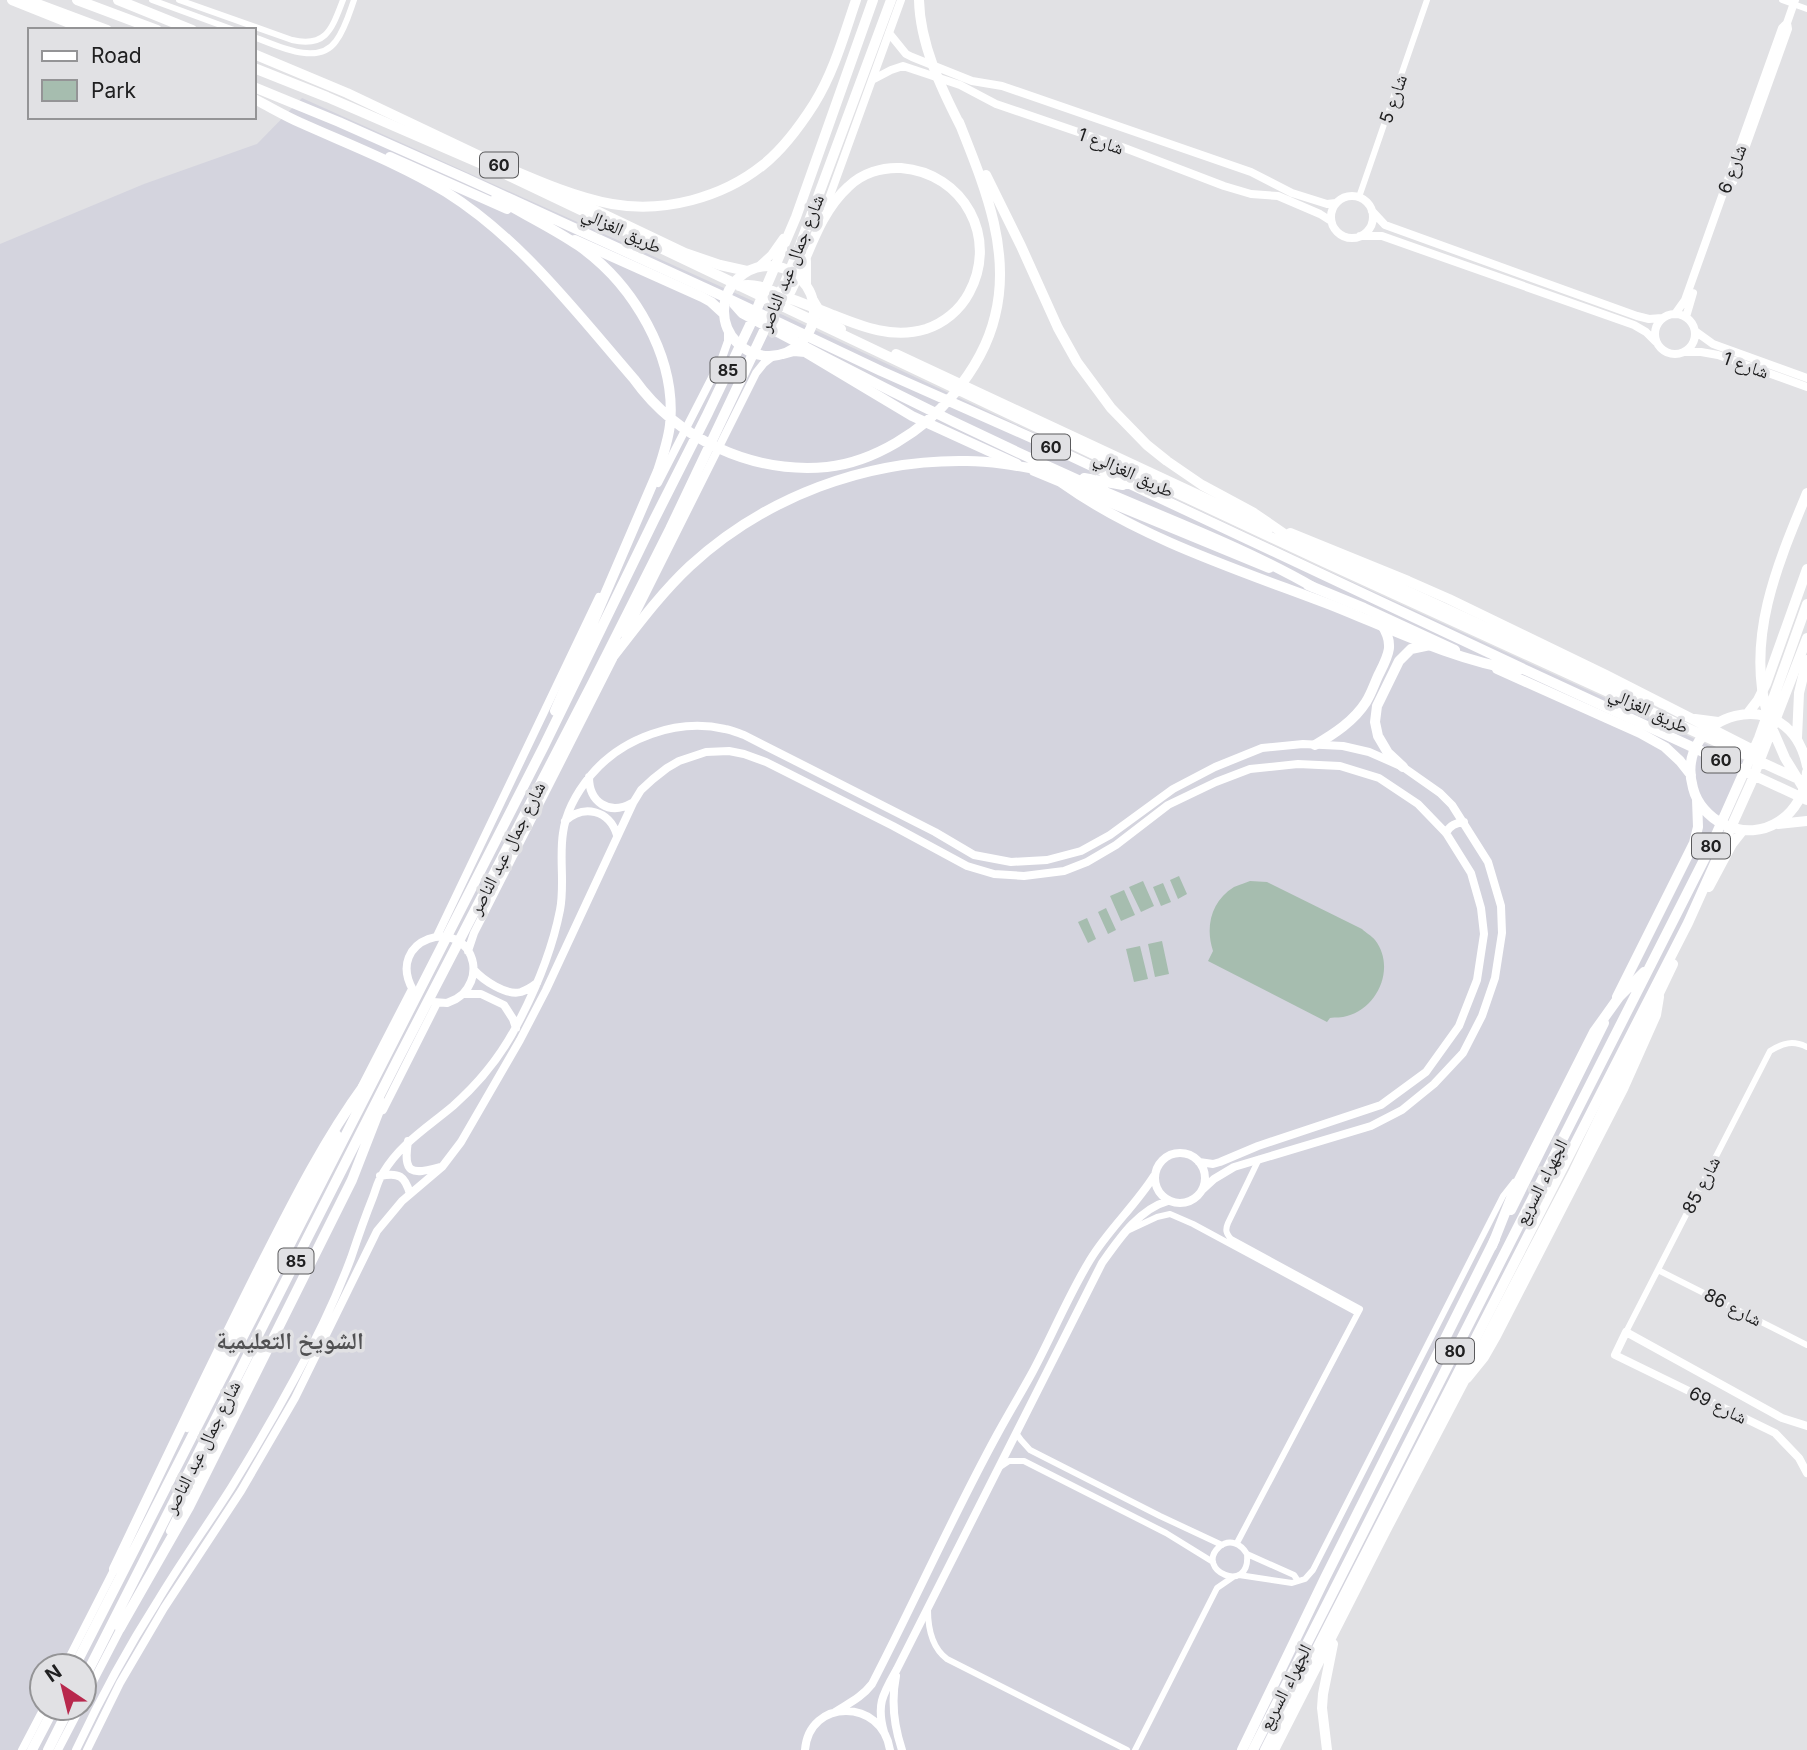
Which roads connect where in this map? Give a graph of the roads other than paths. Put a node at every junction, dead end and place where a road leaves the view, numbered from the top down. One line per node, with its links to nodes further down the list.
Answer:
1 (12, 0): 19 (main road)
2 (27, 0): 20 (highway)
3 (77, 0): 21 (highway)
4 (118, 0): 22 (main road)
5 (152, 0): 23 (street)
6 (179, 0): 7 (street)
7 (343, 0)
8 (354, 0): 25 (street)
9 (856, 0): 37 (highway)
10 (874, 0): 46 (street, شارع جمال عبد الناصر); 82 (highway, شارع جمال عبد الناصر / 85)
11 (891, 0): 54 (highway, شارع جمال عبد الناصر / 85)
12 (901, 0): 24 (street)
13 (919, 0): 36 (highway)
14 (1427, 0): 41 (street, شارع 5)
15 (1782, 0): 16 (street)
16 (1794, 2): 17 (street); 18 (street, شارع 6)
17 (1807, 9)
18 (1787, 23): 53 (street, شارع 6); 55 (street, شارع 6)
19 (82, 28)
20 (102, 28)
21 (152, 28)
22 (187, 28)
23 (228, 28)
24 (889, 33): 26 (street, شارع 1); 30 (street)
25 (256, 38)
26 (906, 54): 28 (street); 31 (street, شارع 1)
27 (256, 55): 47 (main road, طريق الغزالي / 60)
28 (903, 66): 30 (street); 35 (street, شارع 1)
29 (256, 69): 37 (highway, 60)
30 (872, 80): 49 (street)
31 (1002, 86): 35 (street); 38 (street, شارع 1)
32 (256, 89): 39 (highway, 60)
33 (256, 101): 36 (highway)
34 (256, 101): 52 (main road, طريق الغزالي / 60)
35 (996, 104): 40 (street, شارع 1)
36 (958, 122): 68 (highway)
37 (465, 157): 48 (highway, طريق الغزالي / 60)
38 (1251, 172): 40 (street); 42 (street, شارع 1)
39 (465, 177): 50 (highway, طريق الغزالي / 60); 82 (highway)
40 (1242, 192): 44 (street, شارع 1)
41 (1359, 197): 42 (street); 43 (street)
42 (1336, 203): 44 (street)
43 (1372, 211): 45 (street); 56 (street)
44 (1331, 221): 45 (street)
45 (1360, 236): 59 (street)
46 (759, 266): 47 (main road); 49 (main road)
47 (747, 271): 52 (main road)
48 (739, 286): 54 (highway); 68 (highway, طريق الغزالي / 60)
49 (807, 286): 51 (main road)
50 (729, 299): 65 (highway, طريق الغزالي / 60); 70 (highway)
51 (813, 300): 61 (main road); 67 (main road, طريق الغزالي)
52 (723, 313): 58 (main road)
53 (1675, 314): 55 (street); 56 (street)
54 (771, 316): 77 (highway, شارع جمال عبد الناصر / 85)
55 (1686, 317): 57 (street)
56 (1662, 318): 59 (street)
57 (1695, 331): 60 (street); 62 (street, شارع 1)
58 (728, 332): 61 (main road); 105 (street)
59 (1656, 342): 60 (street)
60 (1684, 352): 63 (street, شارع 1)
61 (778, 355): 64 (main road, طريق الغزالي); 106 (street)
62 (1807, 378)
63 (1807, 387)
64 (1062, 483): 70 (main road, طريق الغزالي); 76 (highway)
65 (1139, 488): 76 (highway, طريق الغزالي / 60); 77 (highway)
66 (1807, 493): 94 (highway)
67 (1224, 507): 79 (main road, طريق الغزالي); 90 (highway)
68 (1324, 562): 90 (highway, طريق الغزالي / 60)
69 (1807, 569): 78 (main road)
70 (1313, 587): 72 (main road, طريق الغزالي)
71 (1807, 604): 107 (highway, الجهراء السريع / 80)
72 (1364, 608): 74 (main road, طريق الغزالي); 81 (main road)
73 (1807, 638): 112 (highway, الجهراء السريع / 80)
74 (1449, 647): 87 (main road); 89 (main road, طريق الغزالي)
75 (1807, 660): 80 (main road)
76 (1530, 672): 96 (highway, طريق الغزالي / 60)
77 (593, 682): 119 (highway, شارع جمال عبد الناصر / 85)
78 (1748, 713): 79 (main road); 80 (main road)
79 (1718, 722): 89 (main road)
80 (1797, 738): 84 (main road)
81 (1315, 745): 83 (street); 87 (street)
82 (544, 746): 118 (highway, شارع جمال عبد الناصر / 85)
83 (1262, 748): 85 (street); 86 (street)
84 (1807, 765)
85 (1215, 767): 91 (street); 92 (street)
86 (1265, 767): 92 (street); 103 (street)
87 (1403, 767): 100 (street)
88 (1807, 772): 101 (main road)
89 (1691, 775): 95 (main road)
90 (1791, 775): 93 (highway, طريق الغزالي / 60)
91 (589, 777): 97 (street); 98 (street)
92 (1216, 782): 97 (street)
93 (1807, 783)
94 (1807, 794)
95 (1698, 799): 102 (main road); 121 (main road, الجهراء السريع)
96 (1807, 800)
97 (633, 803): 104 (street)
98 (565, 821): 104 (street); 111 (street)
99 (1807, 821): 101 (main road)
100 (1464, 822): 103 (street); 110 (street)
101 (1774, 824): 102 (main road)
102 (1743, 830): 141 (main road, الجهراء السريع)
103 (1446, 832): 109 (street)
104 (617, 835): 124 (street)
105 (437, 936): 106 (street); 113 (street)
106 (468, 951): 108 (street)
107 (1649, 968): 131 (highway); 187 (highway, الجهراء السريع / 80)
108 (474, 970): 111 (street); 114 (street)
109 (1477, 975): 110 (street); 123 (street)
110 (1494, 980): 122 (street)
111 (537, 983): 116 (street)
112 (1657, 985): 141 (highway); 188 (highway, الجهراء السريع / 80)
113 (412, 989): 115 (street); 154 (street)
114 (463, 994): 115 (street); 116 (street)
115 (437, 1003): 162 (street)
116 (516, 1028): 120 (street)
117 (1807, 1047): 134 (street, شارع 85)
118 (385, 1057): 154 (highway); 165 (highway, شارع جمال عبد الناصر / 85)
119 (397, 1061): 162 (highway); 166 (highway, شارع جمال عبد الناصر / 85)
120 (408, 1141): 124 (street); 125 (street)
121 (1537, 1158): 131 (main road, الجهراء السريع); 157 (street)
122 (1259, 1159): 127 (street); 137 (street)
123 (1199, 1162): 126 (street); 127 (street)
124 (442, 1167): 128 (street)
125 (380, 1176): 128 (street); 155 (street)
126 (1154, 1176): 129 (street); 132 (street)
127 (1202, 1190): 129 (street)
128 (410, 1194): 155 (street)
129 (1168, 1201): 130 (street)
130 (1125, 1232): 133 (street); 137 (street)
131 (1492, 1246): 186 (main road, الجهراء السريع)
132 (1092, 1256): 133 (street); 135 (street)
133 (1102, 1263): 136 (street)
134 (1658, 1270): 138 (street, شارع 85); 139 (street, شارع 86)
135 (1079, 1279): 136 (street); 160 (street)
136 (1090, 1285): 144 (street)
137 (1359, 1311): 150 (street)
138 (1626, 1332): 140 (street, شارع 85); 142 (street, شارع 69)
139 (1807, 1345)
140 (1615, 1355): 145 (street, شارع 69)
141 (1467, 1378): 163 (main road, الجهراء السريع)
142 (1782, 1418): 143 (street, شارع 69); 145 (street)
143 (1807, 1426)
144 (1016, 1433): 146 (street); 147 (street)
145 (1775, 1433): 149 (street, شارع 69)
146 (1047, 1458): 148 (street); 151 (street)
147 (999, 1468): 148 (street); 161 (street)
148 (1041, 1470): 153 (street)
149 (1807, 1473)
150 (1237, 1543): 151 (street); 152 (street)
151 (1222, 1545): 153 (street)
152 (1247, 1554): 156 (street); 157 (street)
153 (1214, 1566): 156 (street); 158 (street)
154 (114, 1569): 164 (street)
155 (179, 1575): 159 (street)
156 (1236, 1576): 157 (street); 158 (street)
157 (1298, 1581)
158 (1217, 1588): 185 (street)
159 (166, 1595): 179 (street); 180 (street)
160 (915, 1598): 161 (street); 169 (street)
161 (928, 1608): 167 (street); 184 (street)
162 (120, 1629): 168 (street)
163 (1336, 1629): 189 (main road, الجهراء السريع); 190 (main road)
164 (72, 1652)
165 (82, 1652)
166 (98, 1652)
167 (897, 1669): 174 (street); 183 (street)
168 (98, 1672)
169 (835, 1712): 174 (street); 181 (street)
170 (37, 1722): 175 (street)
171 (47, 1722): 176 (highway)
172 (62, 1722): 177 (highway)
173 (73, 1722): 178 (street)
174 (884, 1732): 182 (street)
175 (22, 1750)
176 (32, 1750)
177 (48, 1750)
178 (58, 1750)
179 (76, 1750)
180 (87, 1750)
181 (805, 1750)
182 (890, 1750)
183 (902, 1750)
184 (1127, 1750)
185 (1135, 1750)
186 (1242, 1750)
187 (1253, 1750)
188 (1265, 1750)
189 (1274, 1750)
190 (1327, 1750)

